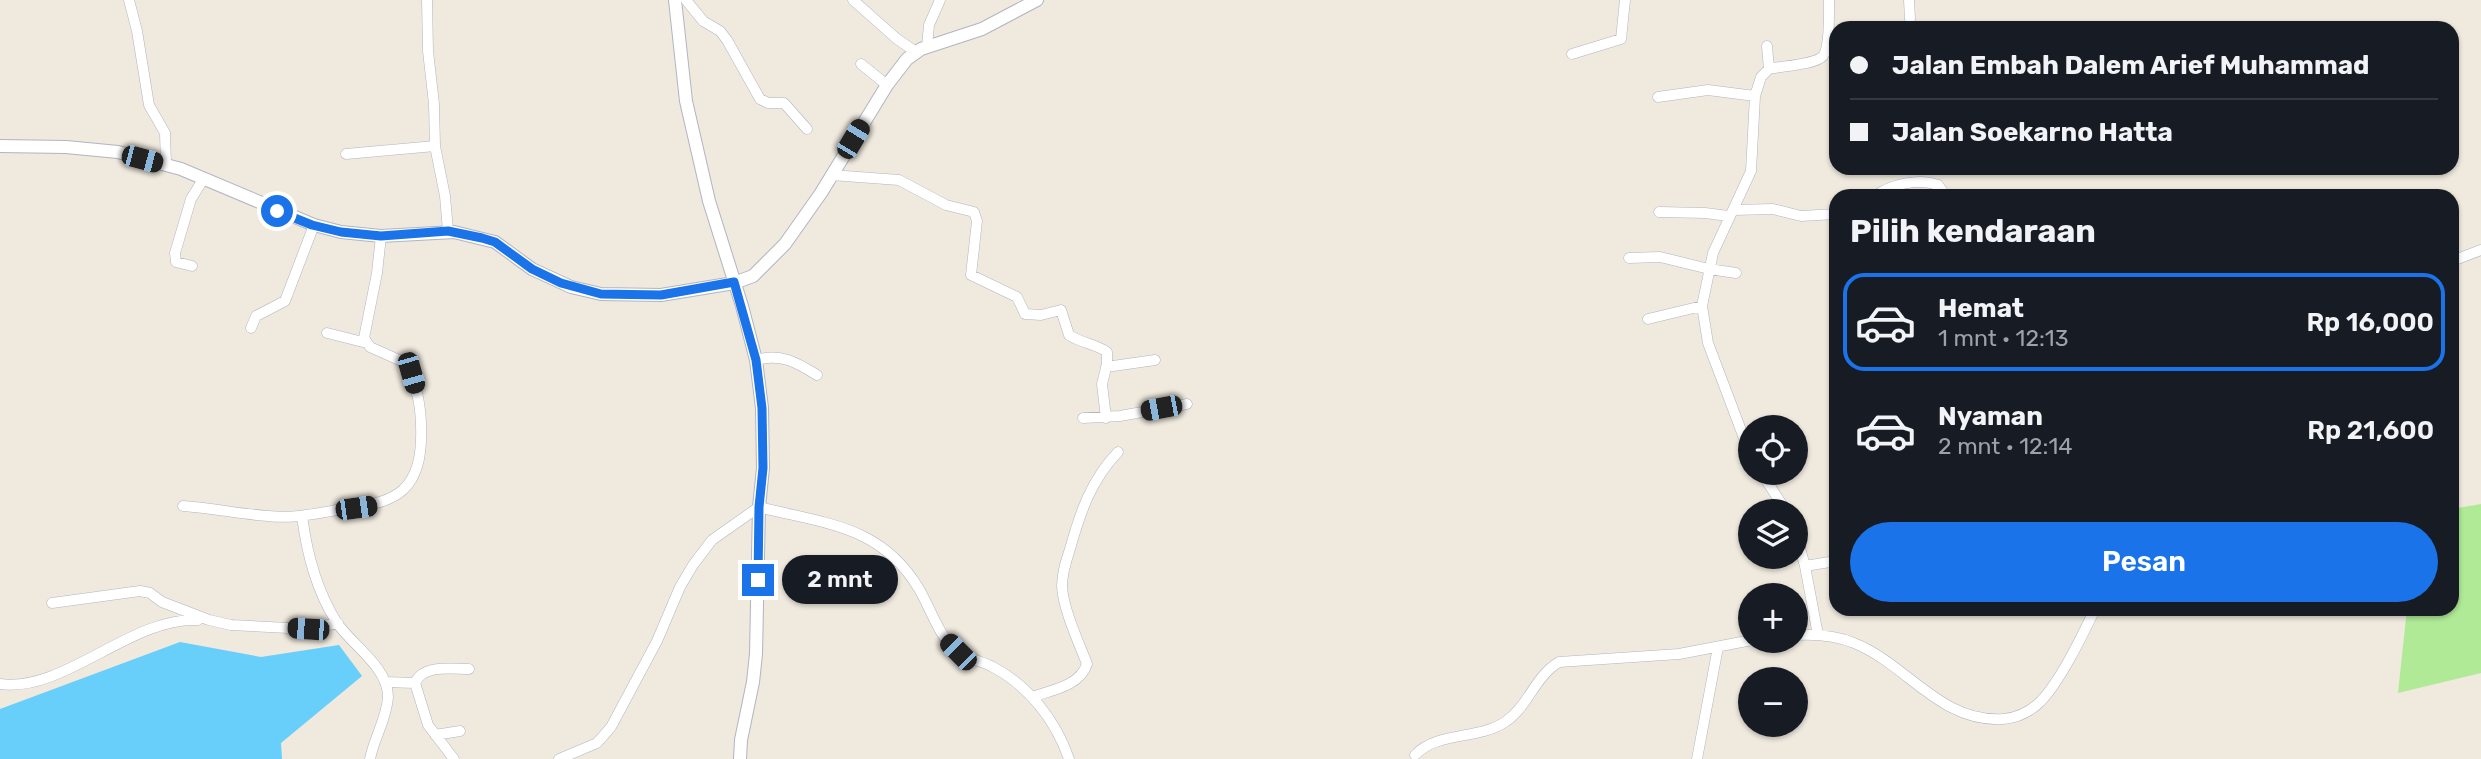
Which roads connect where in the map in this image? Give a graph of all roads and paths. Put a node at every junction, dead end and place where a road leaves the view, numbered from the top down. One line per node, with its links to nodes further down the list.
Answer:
1 (129, 0): 24 (street)
2 (427, 0): 22 (street)
3 (675, 0): 41 (street)
4 (686, 0): 20 (street)
5 (853, 0): 13 (street)
6 (940, 0): 13 (street)
7 (1037, 0): 13 (street)
8 (1625, 0): 14 (street)
9 (1829, 0): 16 (street)
10 (1909, 0): 11 (street)
11 (1910, 19)
12 (1767, 46): 16 (street)
13 (922, 49): 17 (street)
14 (1572, 54)
15 (861, 64): 17 (street)
16 (1769, 69): 18 (street)
17 (887, 85): 25 (street)
18 (1755, 96): 19 (street); 30 (street)
19 (1658, 97)
20 (807, 130)
21 (0, 146): 24 (street)
22 (435, 146): 23 (street); 33 (street)
23 (346, 154)
24 (166, 165): 26 (street)
25 (831, 175): 41 (street); 49 (street)
26 (204, 178): 32 (street); 38 (street)
27 (1892, 189): 28 (street)
28 (1941, 189)
29 (1659, 212): 30 (street)
30 (1730, 213): 31 (street); 39 (street)
31 (1829, 214)
32 (314, 225): 34 (street); 44 (street)
33 (448, 231): 34 (street); 41 (street)
34 (381, 236): 46 (street)
35 (2481, 250): 37 (street)
36 (1629, 258): 39 (street)
37 (2459, 258)
38 (192, 266)
39 (1709, 270): 40 (street); 42 (street)
40 (1736, 273)
41 (734, 282): 47 (street)
42 (1702, 306): 43 (street); 54 (street)
43 (1648, 319)
44 (251, 328)
45 (327, 333): 46 (street)
46 (368, 344): 58 (street)
47 (756, 360): 50 (street); 57 (street)
48 (1154, 360): 49 (street)
49 (1106, 367): 53 (street)
50 (817, 375)
51 (1187, 404): 53 (street)
52 (1083, 418): 53 (street)
53 (1106, 418)
54 (1738, 422)
55 (1118, 452): 74 (street)
56 (183, 506): 58 (street)
57 (759, 507): 74 (street); 80 (street); 81 (street)
58 (302, 516): 65 (street)
59 (1829, 562): 60 (street)
60 (1808, 566)
61 (1806, 569): 67 (street)
62 (52, 603): 64 (street)
63 (2091, 616): 67 (street)
64 (209, 620): 65 (street); 73 (street)
65 (338, 623): 71 (street)
66 (1808, 635): 67 (street)
67 (1818, 635)
68 (1738, 643): 69 (street)
69 (1718, 647): 77 (street); 83 (street)
70 (469, 669): 72 (street)
71 (385, 682): 72 (street); 78 (street)
72 (415, 683): 76 (street)
73 (0, 684)
74 (1032, 697): 82 (street)
75 (460, 731): 76 (street)
76 (435, 735): 79 (street)
77 (1411, 758)
78 (370, 759)
79 (454, 759)
80 (559, 759)
81 (740, 759)
82 (1069, 759)
83 (1697, 759)

